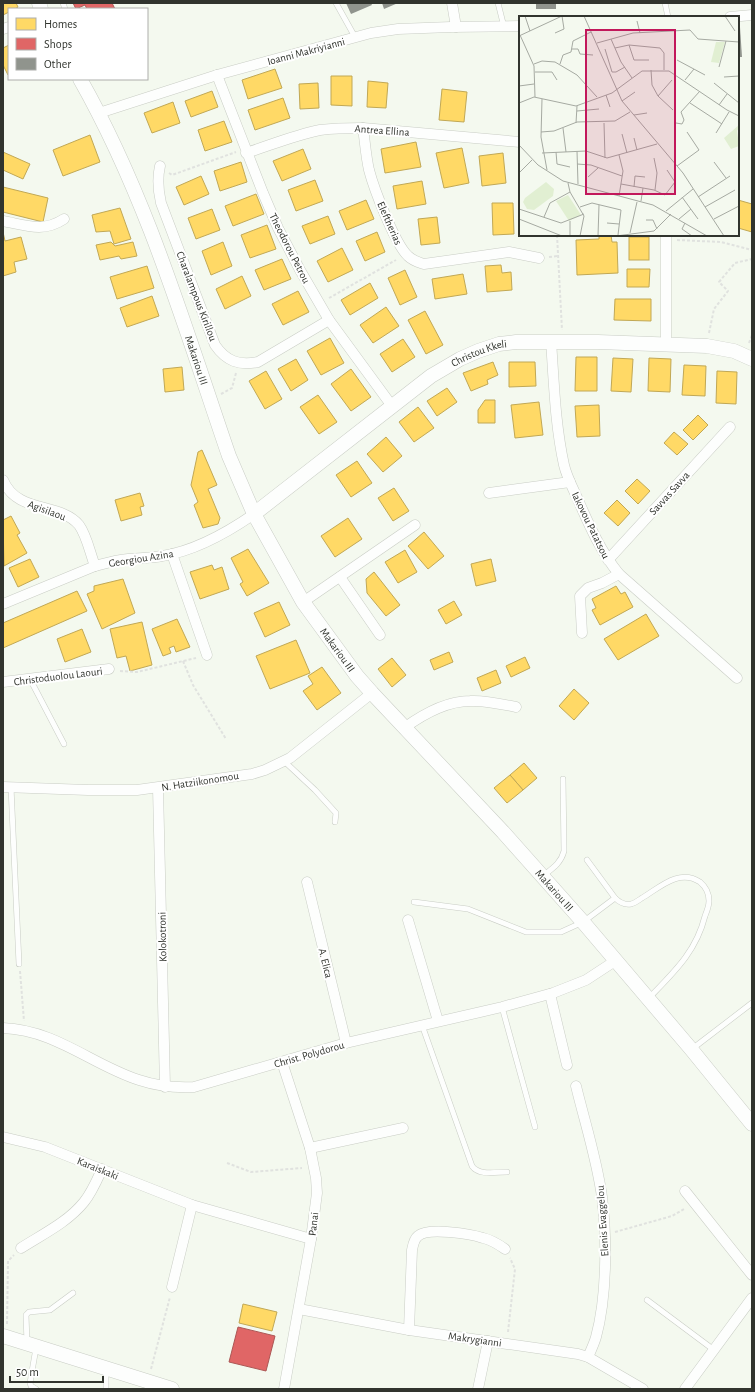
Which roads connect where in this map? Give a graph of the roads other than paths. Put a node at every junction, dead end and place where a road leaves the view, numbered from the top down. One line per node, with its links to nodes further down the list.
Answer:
1 (336, 3): 11 (lane)
2 (452, 3): 9 (street)
3 (498, 3): 10 (lane)
4 (665, 3): 6 (lane)
5 (752, 15): 7 (street)
6 (668, 16)
7 (739, 16)
8 (519, 26): 10 (street, Ioanni Makriyianni)
9 (456, 27): 10 (street, Ioanni Makriyianni); 11 (street, Ioanni Makriyianni)
10 (504, 27)
11 (355, 37): 12 (street, Ioanni Makriyianni)
12 (217, 75): 14 (street, Ioanni Makriyianni); 17 (street, Theodorou Petrou)
13 (81, 80): 14 (main road, Makariou III)
14 (99, 112): 32 (main road, Makariou III)
15 (363, 128): 16 (street, Antrea Ellina); 17 (street, Antrea Ellina); 22 (street, Eleftherias)
16 (519, 142)
17 (246, 151): 23 (street, Theodorou Petrou)
18 (160, 166): 23 (street, Charalampous Kirillou)
19 (64, 219): 20 (street)
20 (3, 221)
21 (666, 237): 25 (street)
22 (539, 258)
23 (329, 320): 27 (street, Theodorou Petrou)
24 (557, 341): 25 (main road, Christou Kkeli); 27 (main road, Christou Kkeli); 30 (street, Iakovou Patatsou)
25 (666, 345): 26 (main road, Christou Kkeli)
26 (752, 359)
27 (392, 406): 32 (main road, Christou Kkeli)
28 (730, 426): 35 (street, Savvas Savva)
29 (3, 480): 36 (street, Agisilaou)
30 (570, 482): 31 (street); 35 (street, Iakovou Patatsou)
31 (489, 493)
32 (254, 514): 34 (street, Georgiou Azina); 39 (main road, Makariou III)
33 (415, 525): 38 (street)
34 (172, 554): 36 (street, Georgiou Azina); 43 (street)
35 (608, 560): 37 (street, Iakovou Patatsou)
36 (95, 566): 40 (street, Georgiou Azina)
37 (619, 574): 41 (street); 45 (street, Iakovou Patatsou)
38 (340, 577): 39 (street); 42 (street)
39 (303, 602): 48 (main road, Makariou III)
40 (3, 604)
41 (582, 633)
42 (380, 635)
43 (207, 655)
44 (109, 670): 46 (street, Christoduolou Laouri)
45 (738, 678)
46 (30, 679): 47 (street, Christoduolou Laouri); 51 (lane)
47 (3, 682)
48 (372, 693): 50 (main road, Makariou III); 52 (street, N. Hatziikonomou)
49 (516, 708): 50 (street)
50 (404, 728): 58 (main road, Makariou III)
51 (64, 744)
52 (284, 761): 55 (street, N. Hatziikonomou); 56 (lane)
53 (563, 779): 58 (lane)
54 (7, 787): 55 (street, N. Hatziikonomou); 65 (lane)
55 (158, 788): 77 (street, Kolokotroni)
56 (334, 822)
57 (587, 860): 60 (lane)
58 (542, 877): 63 (main road, Makariou III)
59 (307, 882): 73 (street, A. Elica)
60 (615, 898): 63 (lane); 67 (lane)
61 (414, 902): 63 (lane)
62 (408, 920): 70 (street)
63 (583, 922): 64 (main road, Makariou III)
64 (615, 961): 66 (street, Christ. Polydorou); 67 (main road, Makariou III)
65 (19, 964)
66 (550, 994): 69 (street, Christ. Polydorou); 76 (street)
67 (648, 998): 74 (main road, Makariou III)
68 (752, 1003): 74 (lane)
69 (502, 1007): 70 (street, Christ. Polydorou); 80 (lane)
70 (438, 1021): 71 (street, Christ. Polydorou)
71 (422, 1025): 73 (street, Christ. Polydorou); 85 (lane)
72 (3, 1028): 77 (street, Christ. Polydorou)
73 (346, 1043): 75 (street, Christ. Polydorou)
74 (691, 1049): 79 (main road, Makariou III)
75 (282, 1062): 77 (street, Christ. Polydorou); 83 (street, Panai)
76 (567, 1065)
77 (165, 1086)
78 (576, 1086): 102 (street, Elenis Evaggelou)
79 (752, 1124)
80 (536, 1127)
81 (403, 1128): 83 (street)
82 (3, 1137): 84 (street, Karaiskaki)
83 (310, 1148): 88 (street, Panai)
84 (102, 1169): 87 (street, Karaiskaki); 89 (street)
85 (507, 1172)
86 (685, 1191): 91 (street)
87 (192, 1205): 88 (street, Karaiskaki); 92 (street)
88 (311, 1240): 96 (street, Panai)
89 (21, 1248)
90 (505, 1249): 97 (street)
91 (752, 1275)
92 (172, 1287)
93 (73, 1293): 100 (lane)
94 (752, 1298): 101 (street)
95 (647, 1300): 101 (lane)
96 (299, 1310): 97 (street, Makrygianni); 107 (street, Panai)
97 (409, 1330): 99 (street, Makrygianni)
98 (5, 1337): 100 (main road)
99 (488, 1341): 102 (street, Makrygianni); 108 (street)
100 (32, 1345): 103 (main road); 104 (lane)
101 (714, 1350): 110 (street)
102 (588, 1357): 109 (street, Makrygianni)
103 (106, 1368): 105 (lane); 106 (main road)
104 (36, 1389)
105 (106, 1389)
106 (172, 1389)
107 (284, 1389)
108 (478, 1389)
109 (642, 1389)
110 (685, 1389)

